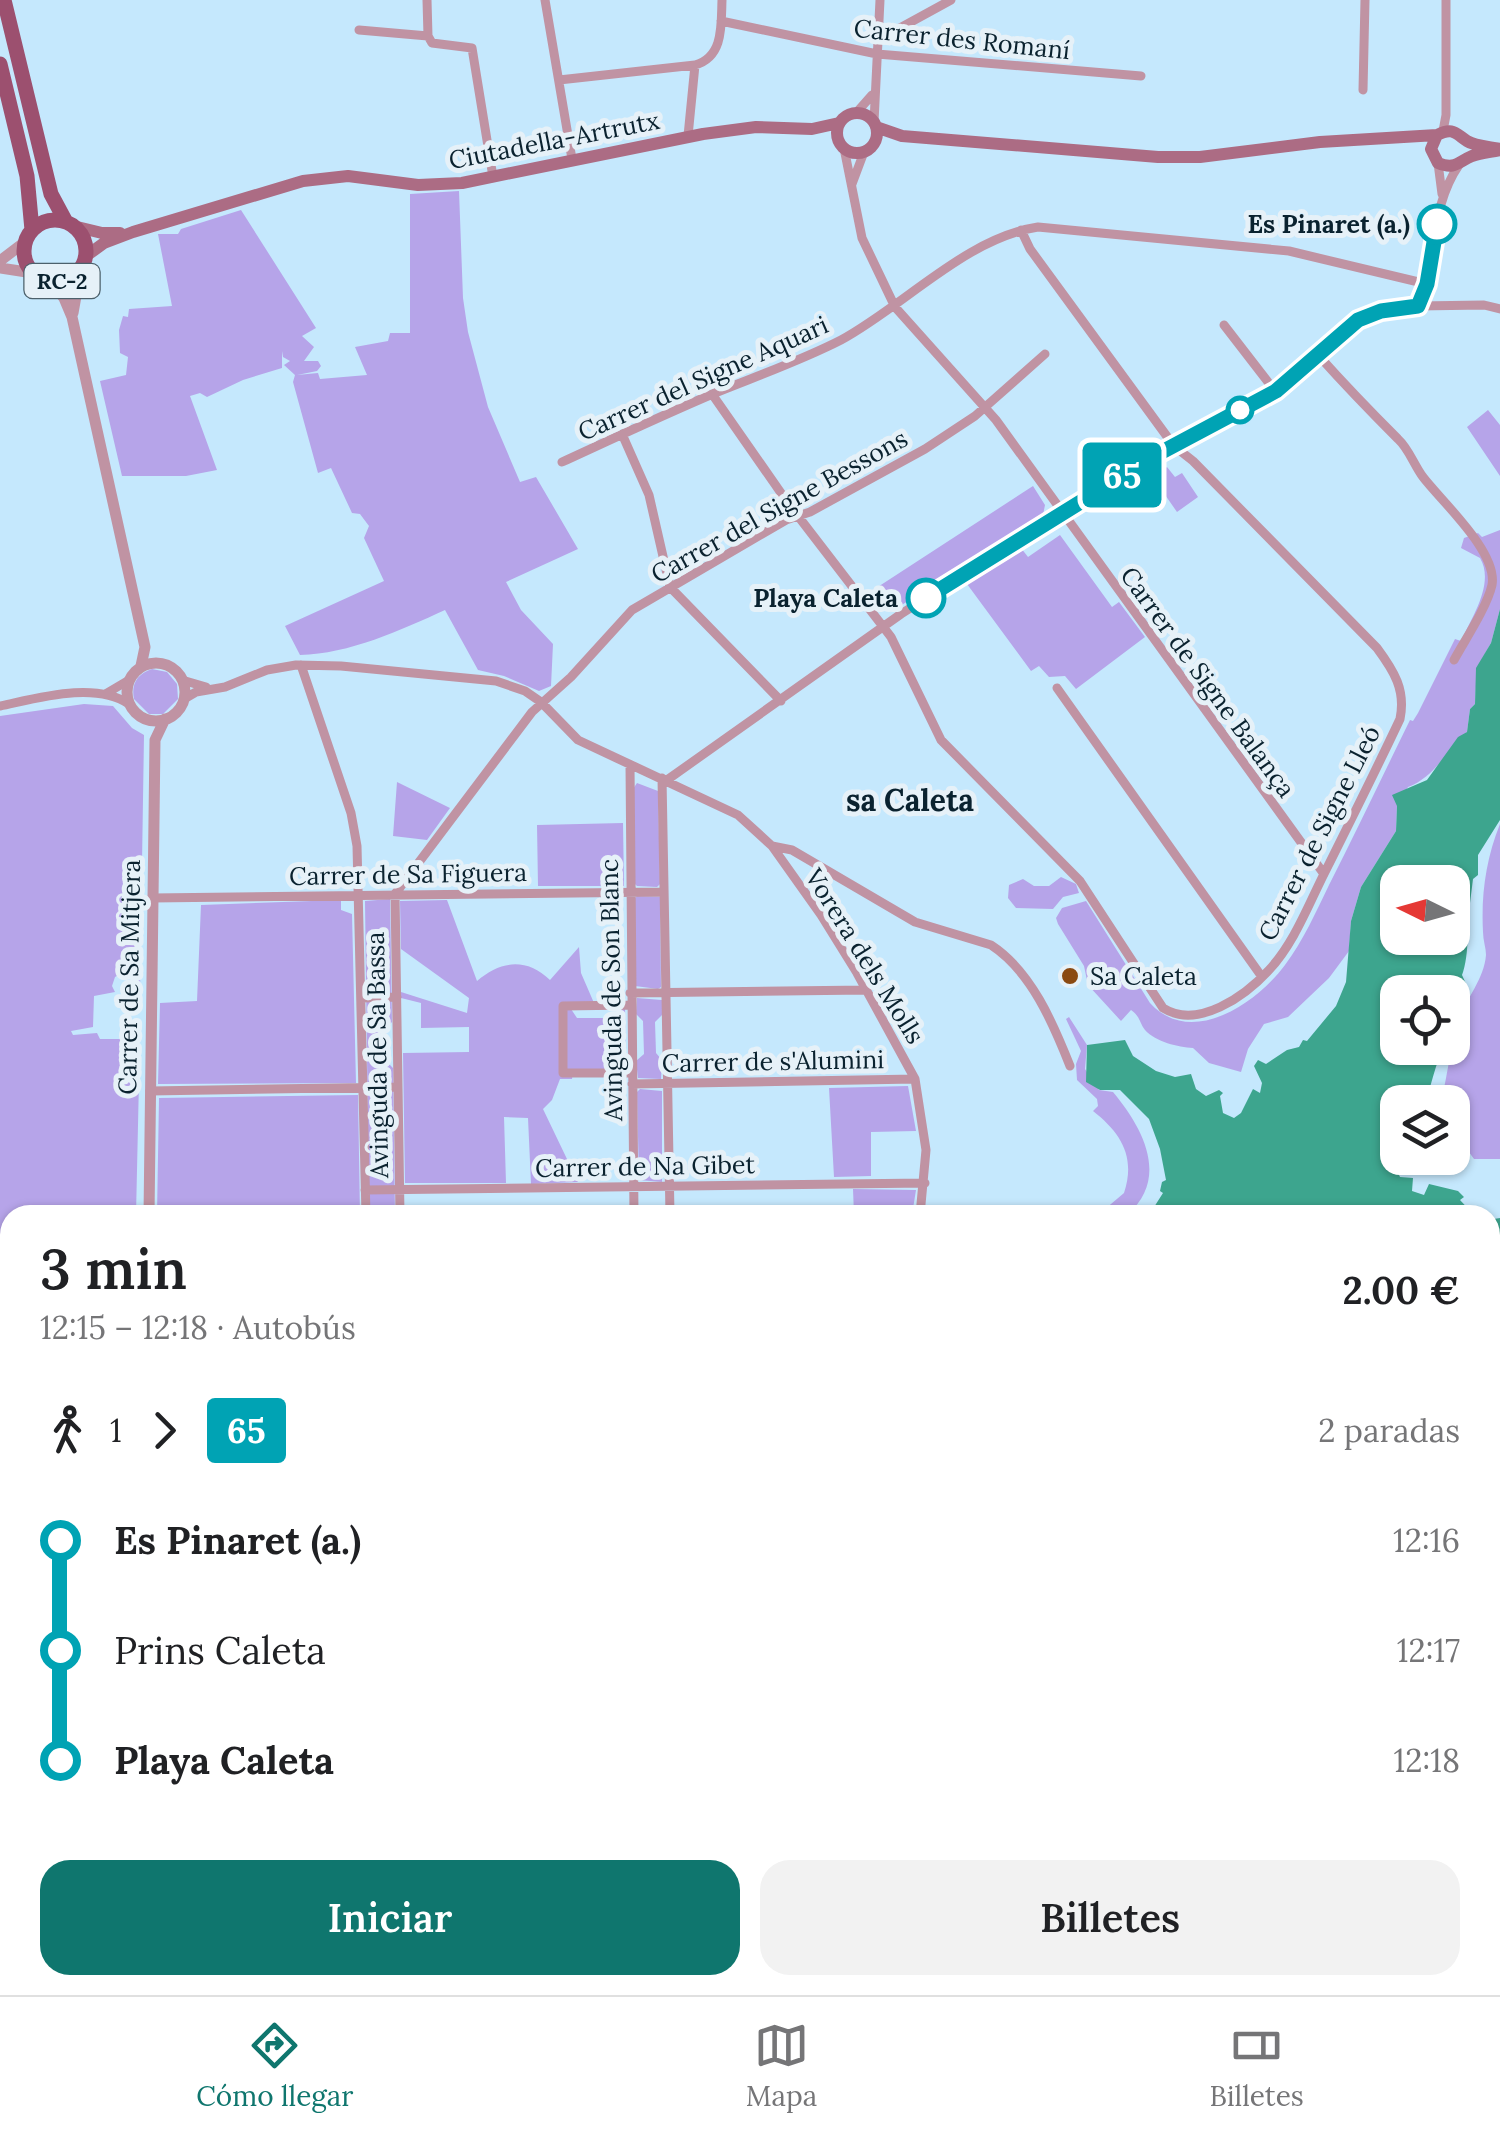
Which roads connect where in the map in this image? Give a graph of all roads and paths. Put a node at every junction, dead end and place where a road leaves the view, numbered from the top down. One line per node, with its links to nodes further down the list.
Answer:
1 (4, 0): 39 (main road, RC-2)
2 (427, 0): 11 (street)
3 (544, 0): 17 (street)
4 (722, 0): 9 (street)
5 (880, 0): 12 (street)
6 (951, 0): 12 (street)
7 (1365, 0): 18 (street)
8 (1446, 0): 24 (street)
9 (721, 21): 13 (street, Carrer des Romaní); 15 (street)
10 (359, 30): 11 (street)
11 (428, 36): 36 (street)
12 (878, 40): 13 (street)
13 (876, 54): 16 (street, Carrer des Romaní); 19 (street)
14 (0, 64): 42 (main road, RC-2)
15 (695, 65): 17 (street); 25 (street)
16 (1140, 76)
17 (558, 80): 33 (street)
18 (1363, 90)
19 (874, 93): 20 (street); 22 (street)
20 (858, 112): 21 (main road); 22 (main road)
21 (839, 123): 23 (main road); 29 (main road)
22 (875, 124): 26 (main road); 30 (main road)
23 (812, 129): 25 (main road, Ciutadella-Artrutx); 29 (main road)
24 (1445, 132): 27 (main road); 28 (main road); 31 (main road)
25 (688, 136): 33 (main road, Ciutadella-Artrutx)
26 (902, 136): 27 (main road); 30 (main road)
27 (1406, 137): 31 (main road)
28 (1468, 142): 32 (main road); 34 (main road)
29 (841, 144): 30 (main road); 37 (street, Carrer de Signe Balança)
30 (868, 148): 37 (street)
31 (1432, 149): 35 (main road)
32 (1500, 150): 34 (main road)
33 (572, 159): 36 (main road, Ciutadella-Artrutx)
34 (1462, 162): 35 (main road); 38 (street)
35 (1438, 163): 38 (street)
36 (493, 177): 41 (main road, Ciutadella-Artrutx)
37 (852, 187): 49 (street, Carrer de Signe Balança)
38 (1442, 197): 47 (street)
39 (70, 224): 41 (main road, Ciutadella-Artrutx); 42 (main road, RC-2); 43 (main road, RC-2)
40 (1022, 230): 47 (street, Carrer del Signe Aquari); 49 (street, Carrer del Signe Aquari); 59 (street, Carrer de Signe Lleó)
41 (132, 232): 43 (main road, Ciutadella-Artrutx)
42 (29, 236): 44 (street); 45 (main road, RC-2)
43 (84, 262): 46 (main road, RC-2); 51 (street)
44 (0, 265): 45 (street)
45 (33, 273): 46 (main road, RC-2)
46 (50, 282): 51 (street)
47 (1427, 284): 48 (street)
48 (1418, 306): 50 (street); 54 (street)
49 (895, 307): 56 (street, Carrer del Signe Aquari); 57 (street, Carrer de Signe Balança)
50 (1500, 309)
51 (72, 317): 65 (street)
52 (1224, 324): 55 (street)
53 (1044, 354): 57 (street, Carrer del Signe Bessons)
54 (1318, 356): 55 (street); 66 (street)
55 (1276, 391): 59 (street)
56 (712, 394): 58 (street, Carrer del Signe Aquari); 62 (street, Carrer de Signe Lleó)
57 (985, 408): 61 (street, Carrer de Signe Balança); 62 (street, Carrer del Signe Bessons)
58 (622, 434): 60 (street, Carrer del Signe Aquari); 63 (street)
59 (1174, 446): 61 (street); 86 (street, Carrer de Signe Lleó)
60 (562, 462)
61 (1062, 512): 64 (street); 86 (street, Carrer de Signe Balança)
62 (798, 516): 63 (street, Carrer del Signe Bessons); 64 (street, Carrer de Signe Lleó)
63 (670, 587): 76 (street); 77 (street, Carrer del Signe Bessons)
64 (884, 627): 76 (street); 92 (street, Carrer de Signe Lleó)
65 (145, 646): 67 (street); 69 (street)
66 (1454, 660)
67 (159, 662): 69 (street); 71 (street)
68 (301, 665): 72 (street); 77 (street); 90 (street, Avinguda de Sa Bassa)
69 (141, 666): 70 (street)
70 (129, 680): 74 (street); 78 (street)
71 (182, 680): 72 (street); 75 (street)
72 (209, 688): 75 (street)
73 (1056, 688): 92 (street)
74 (107, 694): 78 (street); 79 (street)
75 (184, 699): 81 (street)
76 (781, 701): 84 (street)
77 (541, 702): 83 (street, Vorera dels Molls); 89 (street, Carrer del Signe Bessons)
78 (129, 704): 80 (street)
79 (0, 706)
80 (143, 718): 81 (street); 82 (street, Carrer de Sa Mitjera)
81 (164, 719): 82 (street, Carrer de Sa Mitjera)
82 (155, 740): 91 (street, Carrer de Sa Mitjera)
83 (630, 765): 84 (street, Vorera dels Molls); 87 (street, Avinguda de Son Blanc)
84 (664, 779): 85 (street, Vorera dels Molls); 88 (street)
85 (772, 846): 93 (street, Vorera dels Molls); 99 (street)
86 (1324, 874): 92 (street, Carrer de Signe Lleó)
87 (629, 890): 88 (street, Carrer de Sa Figuera); 89 (street, Carrer de Sa Figuera); 95 (street, Avinguda de Son Blanc)
88 (664, 892): 94 (street)
89 (395, 894): 90 (street, Carrer de Sa Figuera); 96 (street, Avinguda de Sa Bassa)
90 (360, 895): 91 (street, Carrer de Sa Figuera); 97 (street, Avinguda de Sa Bassa)
91 (152, 898): 105 (street, Carrer de Sa Mitjera)
92 (1262, 976)
93 (867, 990): 94 (street); 101 (street, Vorera dels Molls)
94 (666, 993): 95 (street); 102 (street)
95 (630, 994): 98 (street, Avinguda de Son Blanc)
96 (396, 996): 97 (street); 103 (street, Avinguda de Sa Bassa)
97 (362, 998): 104 (street, Avinguda de Sa Bassa)
98 (630, 1006): 100 (street, Avinguda de Son Blanc); 100 (street, Carrer de s'Alumini)
99 (1070, 1066)
100 (632, 1078): 102 (street, Carrer de s'Alumini); 107 (street, Avinguda de Son Blanc)
101 (915, 1079): 102 (street, Carrer de s'Alumini); 106 (street, Vorera dels Molls)
102 (668, 1083): 108 (street)
103 (398, 1087): 104 (street); 110 (street, Avinguda de Sa Bassa)
104 (363, 1088): 105 (street); 109 (street, Avinguda de Sa Bassa)
105 (150, 1091): 111 (street, Carrer de Sa Mitjera)
106 (926, 1183): 108 (street, Carrer de Na Gibet); 116 (street, Vorera dels Molls)
107 (634, 1186): 108 (street, Carrer de Na Gibet); 110 (street, Carrer de Na Gibet); 114 (street, Avinguda de Son Blanc)
108 (670, 1186): 115 (street)
109 (365, 1190): 110 (street, Carrer de Na Gibet); 112 (street, Avinguda de Sa Bassa)
110 (399, 1190): 113 (street, Avinguda de Sa Bassa)
111 (148, 1205)
112 (366, 1205)
113 (400, 1205)
114 (634, 1205)
115 (670, 1205)
116 (922, 1205)

